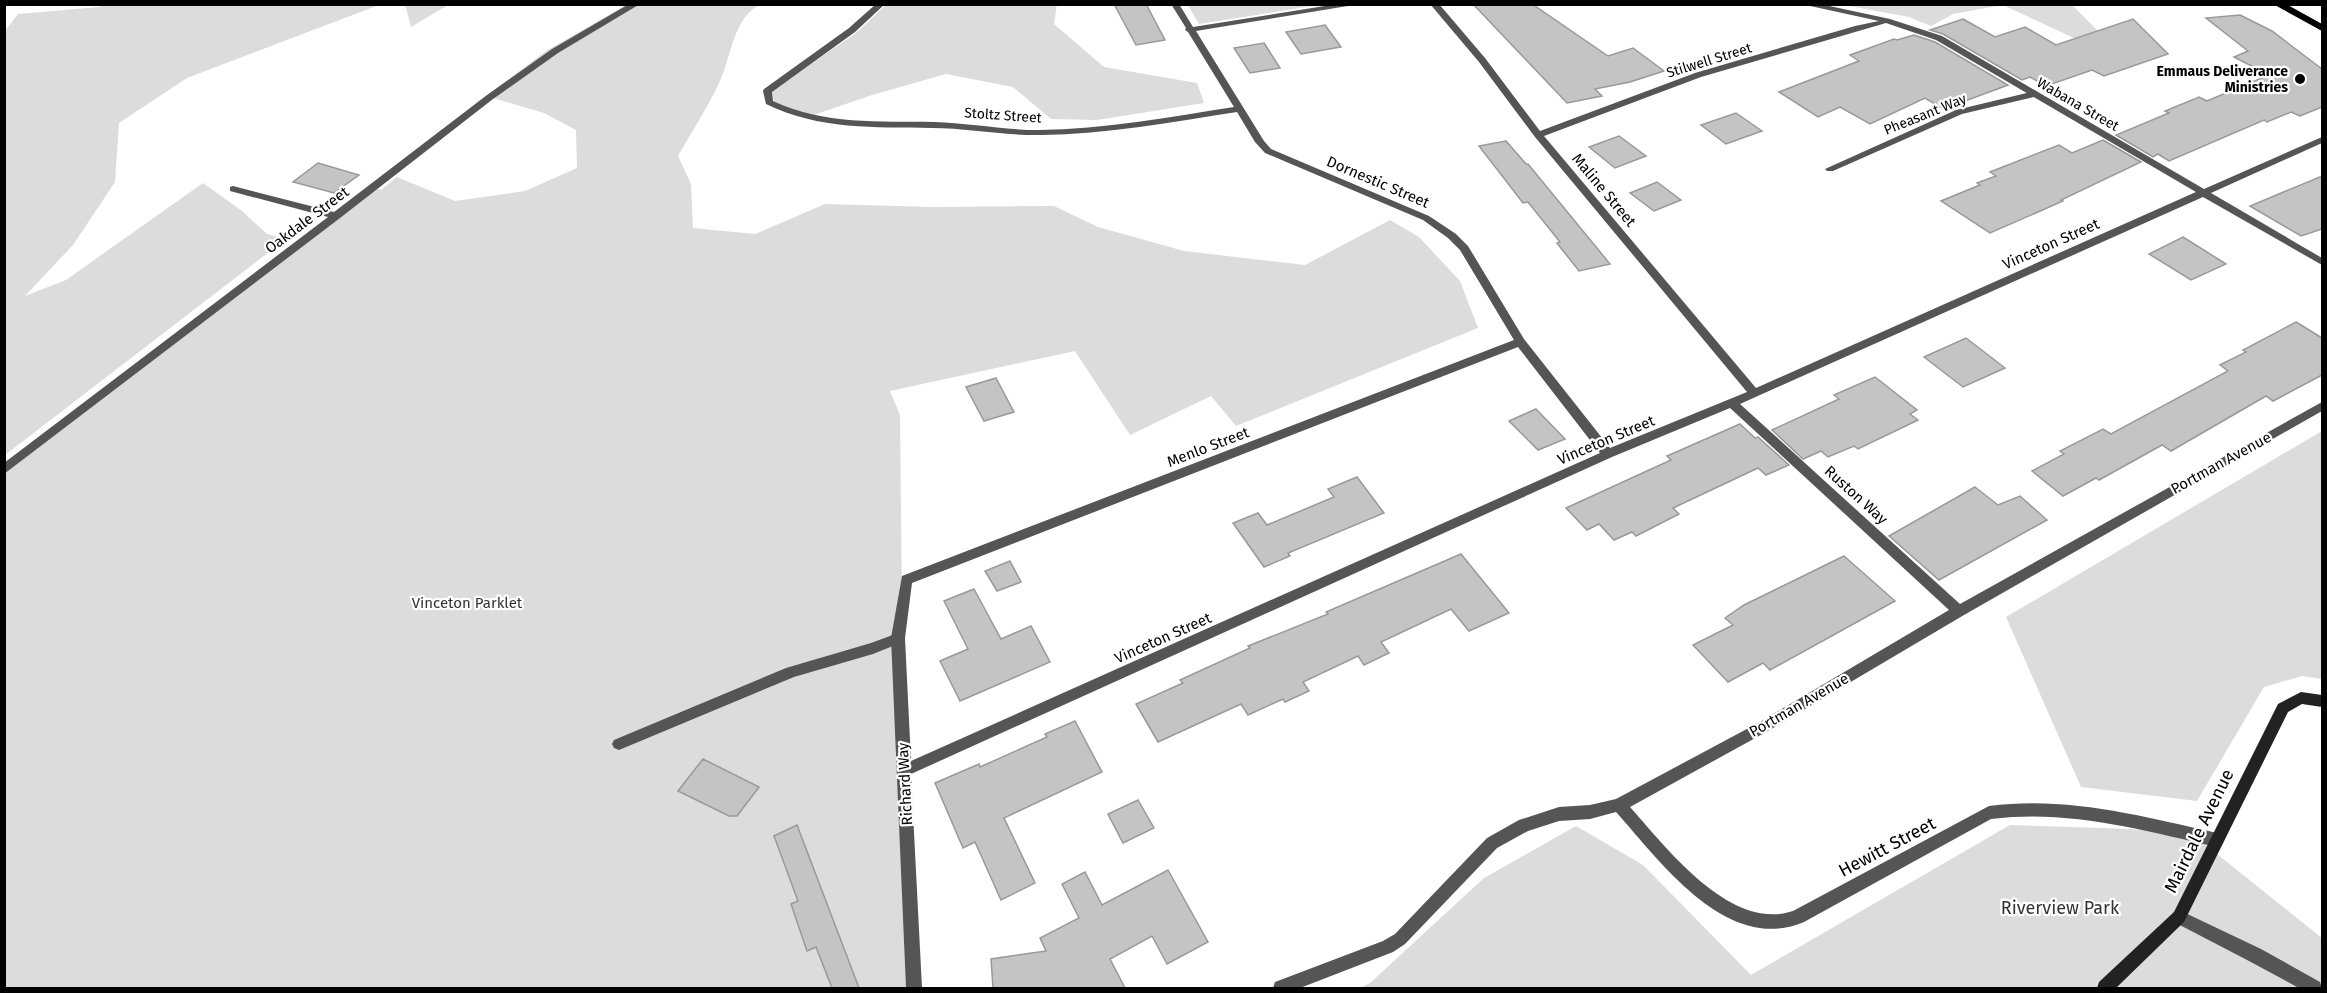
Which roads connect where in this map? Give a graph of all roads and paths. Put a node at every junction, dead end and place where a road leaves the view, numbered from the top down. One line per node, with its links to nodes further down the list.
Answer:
1 (636, 4): 18 (street, Oakdale Street)
2 (881, 4): 12 (street, Stoltz Street)
3 (1175, 4): 10 (street, Dornestic Street)
4 (1356, 4): 10 (street)
5 (1434, 4): 13 (street, Maline Street)
6 (1805, 4): 8 (street, Wabana Street)
7 (2278, 4): 9 (main road)
8 (1890, 21): 11 (street, Wabana Street); 13 (street, Stilwell Street)
9 (2322, 28)
10 (1189, 30): 12 (street, Dornestic Street)
11 (2035, 94): 15 (street, Pheasant Way); 17 (street, Wabana Street)
12 (1239, 109): 20 (street, Dornestic Street)
13 (1538, 135): 21 (street, Maline Street)
14 (2322, 140): 17 (street, Vinceton Street)
15 (1830, 168)
16 (233, 189): 18 (street)
17 (2203, 193): 19 (street, Wabana Street); 21 (street, Vinceton Street)
18 (337, 216): 25 (street, Oakdale Street)
19 (2322, 262)
20 (1520, 342): 24 (street, Dornestic Street); 26 (street, Menlo Street)
21 (1754, 393): 22 (street, Vinceton Street)
22 (1732, 403): 24 (street, Vinceton Street); 27 (street, Ruston Way)
23 (2322, 405): 27 (street, Portman Avenue)
24 (1608, 454): 31 (street, Vinceton Street)
25 (4, 470)
26 (906, 580): 28 (street, Richard Way)
27 (1959, 611): 32 (street, Portman Avenue)
28 (898, 638): 30 (street); 31 (street, Richard Way)
29 (2322, 701): 33 (street, Mairdale Avenue)
30 (619, 744)
31 (904, 771): 35 (street, Richard Way)
32 (1619, 805): 33 (street, Hewitt Street); 36 (street, Portman Avenue)
33 (2217, 840): 34 (street, Mairdale Avenue)
34 (2179, 917): 37 (street, Mairdale Avenue); 38 (street)
35 (914, 988)
36 (1281, 988)
37 (2105, 988)
38 (2314, 988)

